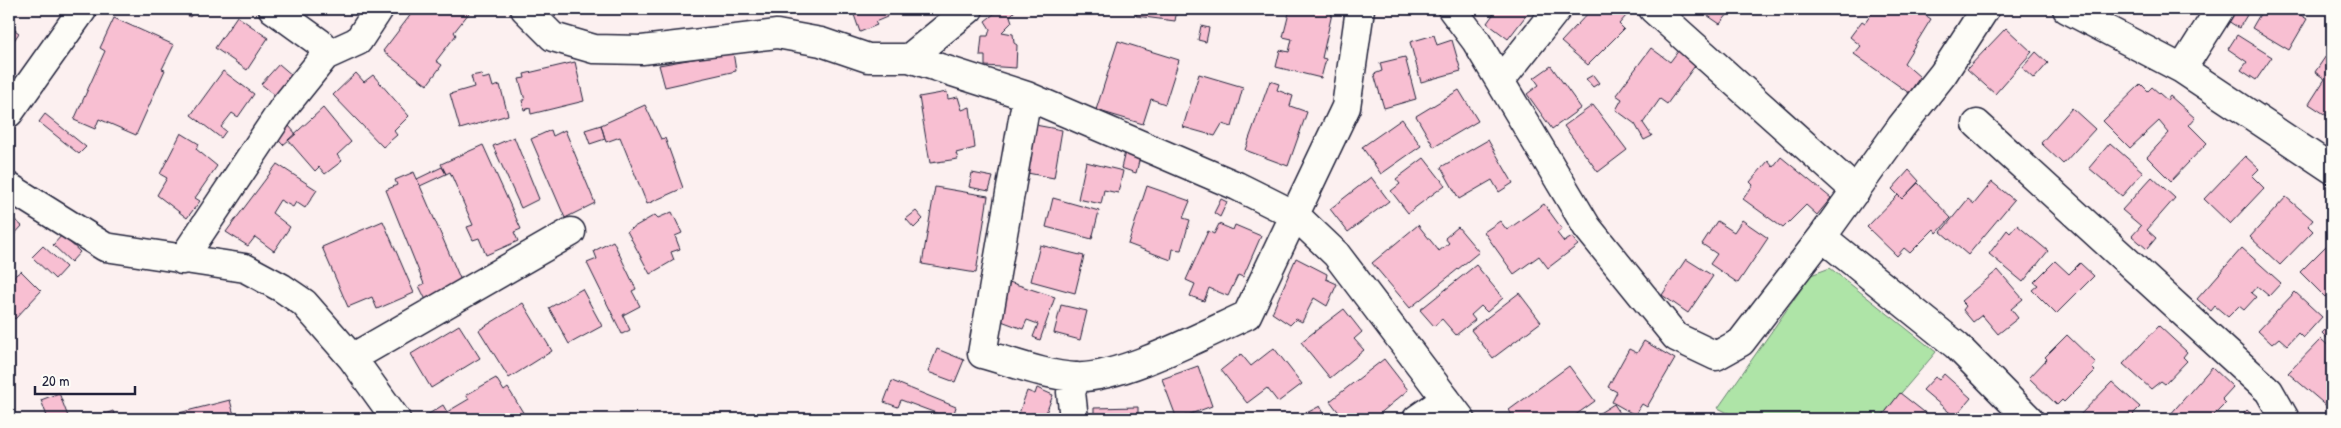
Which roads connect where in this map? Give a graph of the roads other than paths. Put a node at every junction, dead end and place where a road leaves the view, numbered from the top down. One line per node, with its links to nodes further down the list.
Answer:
1 (83, 9): 18 (street)
2 (273, 9): 13 (street)
3 (379, 9): 13 (street)
4 (525, 9): 14 (street)
5 (969, 9): 14 (street)
6 (1360, 9): 23 (street)
7 (1452, 9): 16 (street)
8 (1557, 9): 16 (street)
9 (1652, 9): 22 (street)
10 (2067, 9): 15 (street)
11 (2220, 9): 15 (street)
12 (1977, 12): 22 (street)
13 (325, 56): 26 (street)
14 (909, 58): 17 (street)
15 (2182, 69): 20 (street)
16 (1500, 81): 25 (street)
17 (1027, 96): 23 (street); 28 (street)
18 (9, 113)
19 (1977, 124): 34 (street)
20 (2332, 169)
21 (9, 187): 26 (street)
22 (1856, 191): 25 (street)
23 (1295, 215): 28 (street); 29 (street)
24 (571, 232): 27 (street)
25 (1822, 237): 33 (street)
26 (182, 260): 27 (street)
27 (352, 358): 30 (street)
28 (1076, 377): 31 (street)
29 (1453, 409): 32 (street)
30 (396, 419)
31 (1074, 419)
32 (1417, 419)
33 (2029, 419)
34 (2285, 419)

